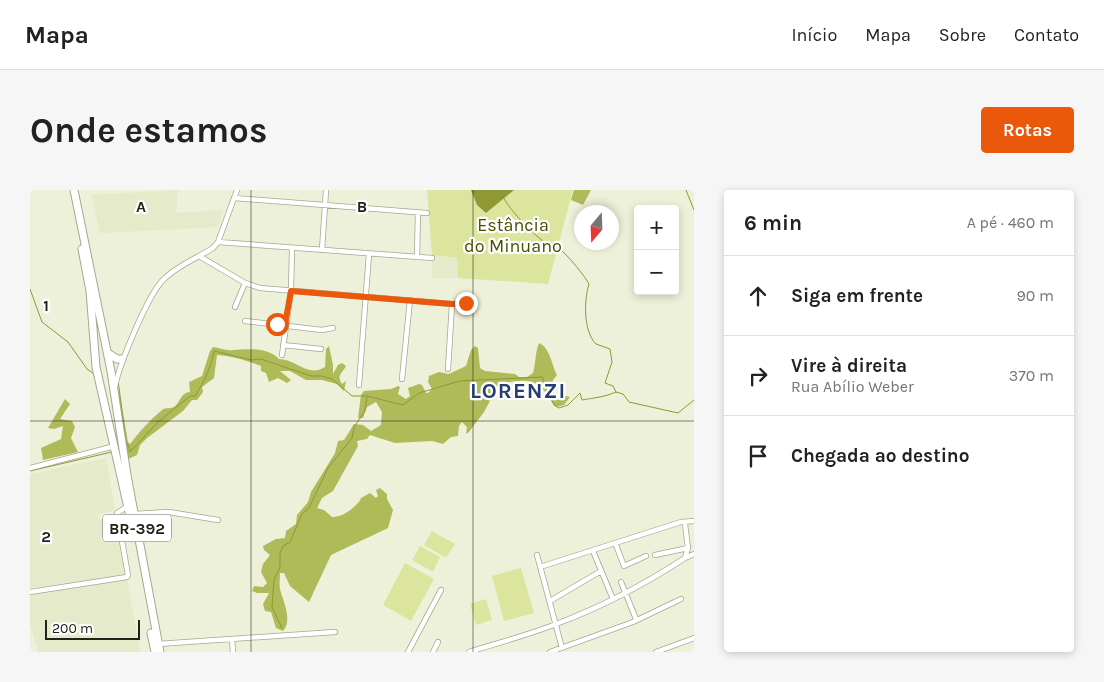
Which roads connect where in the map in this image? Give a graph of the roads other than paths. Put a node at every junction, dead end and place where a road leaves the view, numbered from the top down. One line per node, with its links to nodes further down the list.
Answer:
1 (73, 190): 27 (highway, BR-392); 31 (highway, BR-392)
2 (237, 190): 4 (street)
3 (326, 190): 5 (street)
4 (234, 198): 5 (street); 8 (street)
5 (325, 205): 6 (street); 10 (street)
6 (418, 213): 7 (street); 13 (street)
7 (427, 213)
8 (218, 242): 9 (street); 12 (street)
9 (292, 248): 10 (street); 16 (street)
10 (322, 250): 11 (street)
11 (369, 254): 13 (street); 17 (street)
12 (199, 256): 15 (street); 29 (street)
13 (417, 257): 14 (street)
14 (432, 258)
15 (245, 283): 16 (street); 21 (street)
16 (291, 291): 17 (street); 23 (street)
17 (366, 297): 18 (street); 34 (street)
18 (410, 300): 20 (street); 33 (street)
19 (466, 303): 20 (street)
20 (452, 304): 32 (street)
21 (235, 307)
22 (245, 321): 23 (street)
23 (285, 324): 24 (street); 25 (street)
24 (333, 328)
25 (283, 345): 26 (street); 28 (street)
26 (321, 349)
27 (108, 353): 29 (highway); 30 (highway, BR-392)
28 (282, 355)
29 (123, 358): 30 (street); 35 (street)
30 (110, 364): 31 (highway); 35 (highway, BR-392)
31 (96, 367): 37 (highway, BR-392)
32 (448, 369)
33 (402, 379)
34 (359, 384)
35 (114, 391): 36 (highway, BR-392)
36 (116, 403): 37 (highway); 42 (highway, BR-392)
37 (105, 405): 38 (highway, BR-392)
38 (115, 446): 39 (street); 40 (highway, BR-392)
39 (30, 468)
40 (128, 506): 41 (street); 42 (highway, BR-392)
41 (119, 513): 42 (street); 58 (street)
42 (132, 516): 43 (street); 69 (highway, BR-392); 71 (highway, BR-392)
43 (218, 520)
44 (694, 521): 45 (street)
45 (685, 524): 46 (street); 47 (street)
46 (616, 544): 48 (street); 52 (street)
47 (688, 548): 51 (street); 53 (street)
48 (593, 552): 54 (street); 55 (street)
49 (694, 554): 53 (street)
50 (537, 555): 54 (street)
51 (655, 555)
52 (646, 556)
53 (686, 558): 59 (street)
54 (540, 567): 62 (street)
55 (601, 571): 61 (street); 62 (street)
56 (621, 582): 59 (street)
57 (441, 590): 74 (street)
58 (30, 592)
59 (626, 593): 61 (street); 63 (street)
60 (681, 598): 63 (street)
61 (613, 599): 64 (street)
62 (550, 601): 64 (street)
63 (636, 619): 70 (street)
64 (556, 624): 70 (street); 76 (street)
65 (335, 632): 67 (street)
66 (694, 638): 78 (street)
67 (232, 639): 69 (street); 73 (street)
68 (438, 642): 75 (street)
69 (158, 644): 72 (highway, BR-392)
70 (562, 648): 77 (street)
71 (155, 652)
72 (160, 652)
73 (233, 652)
74 (408, 652)
75 (433, 652)
76 (469, 652)
77 (550, 652)
78 (656, 652)

